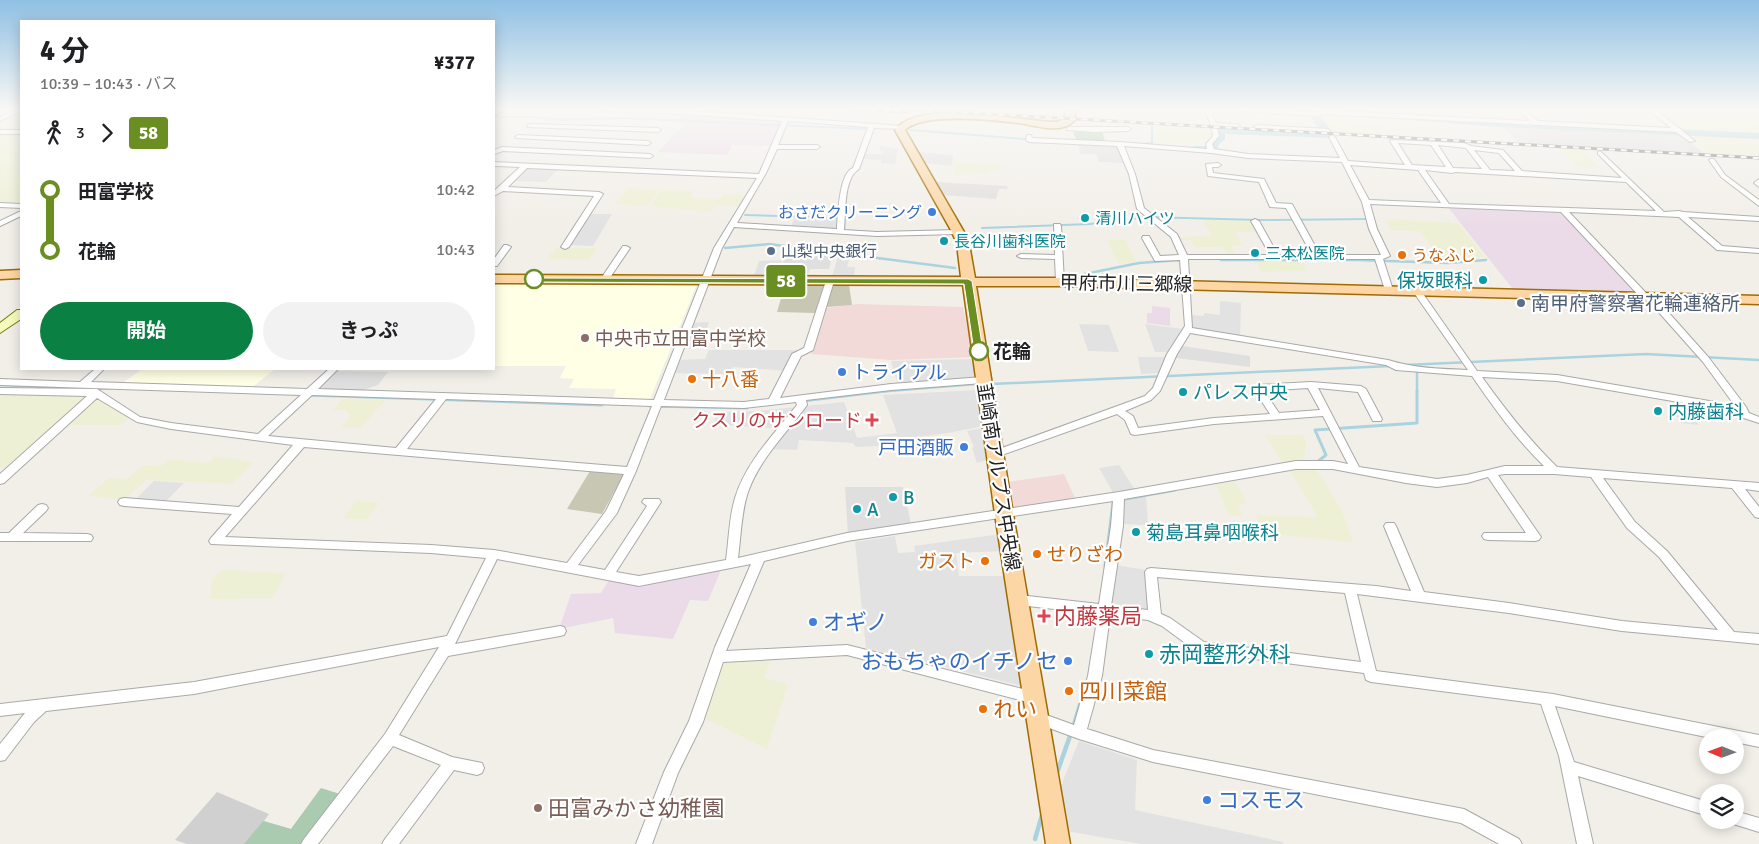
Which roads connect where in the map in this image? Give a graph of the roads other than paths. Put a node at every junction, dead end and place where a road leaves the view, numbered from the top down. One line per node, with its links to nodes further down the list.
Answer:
1 (588, 148): 16 (street)
2 (644, 148): 18 (street)
3 (773, 148): 33 (street)
4 (863, 148): 51 (street)
5 (909, 148): 52 (main road, 韮崎南アルプス中央線)
6 (1122, 148): 60 (street)
7 (1186, 148): 14 (street)
8 (1337, 148): 21 (street)
9 (1398, 148): 27 (street)
10 (1437, 148): 29 (street)
11 (1469, 148): 30 (street)
12 (1473, 148): 31 (street)
13 (505, 149): 15 (street); 16 (street)
14 (1210, 150): 21 (street)
15 (495, 151)
16 (584, 153): 18 (street); 26 (street)
17 (1600, 153): 34 (street)
18 (639, 156): 19 (street)
19 (650, 156)
20 (1712, 160): 38 (street)
21 (1346, 161): 27 (street); 37 (street)
22 (495, 164): 23 (street)
23 (503, 164): 24 (street); 32 (street)
24 (526, 165): 26 (street); 35 (street)
25 (1218, 165): 62 (street)
26 (573, 166): 33 (street)
27 (1410, 168): 28 (street)
28 (1420, 168): 29 (street); 41 (street)
29 (1452, 171): 30 (street)
30 (1488, 172): 31 (street)
31 (1520, 172): 34 (street)
32 (495, 173)
33 (761, 176): 49 (street)
34 (1626, 180): 43 (street)
35 (502, 189): 36 (street); 55 (street)
36 (495, 193)
37 (1366, 202): 41 (street); 63 (street)
38 (1759, 204)
39 (0, 205): 40 (street)
40 (20, 206)
41 (1447, 206): 42 (street)
42 (1563, 210): 43 (street); 76 (street)
43 (1661, 212): 44 (street)
44 (1678, 213): 46 (street); 57 (street)
45 (20, 214): 48 (street)
46 (1759, 219)
47 (1255, 221): 61 (street)
48 (0, 224)
49 (731, 225): 51 (street); 69 (street)
50 (1057, 226): 59 (street)
51 (840, 232): 52 (street)
52 (958, 232): 71 (main road, 韮崎南アルプス中央線)
53 (1146, 238): 60 (street)
54 (507, 247): 64 (street)
55 (565, 247)
56 (626, 248): 68 (street)
57 (1759, 251)
58 (1021, 256): 59 (street)
59 (1059, 257): 72 (street)
60 (1184, 258): 61 (street); 73 (street)
61 (1276, 258): 62 (street)
62 (1318, 258): 63 (street)
63 (1379, 260): 74 (street)
64 (495, 263)
65 (0, 274): 66 (main road)
66 (20, 274)
67 (495, 279): 68 (main road, 甲府市川三郷線)
68 (604, 280): 69 (main road, 甲府市川三郷線)
69 (705, 280): 70 (main road, 甲府市川三郷線); 94 (street)
70 (830, 281): 71 (main road, 甲府市川三郷線); 93 (street)
71 (968, 281): 72 (main road, 甲府市川三郷線); 84 (main road, 韮崎南アルプス中央線)
72 (1060, 282): 73 (main road, 甲府市川三郷線)
73 (1186, 285): 74 (main road, 甲府市川三郷線); 80 (street)
74 (1389, 290): 75 (main road, 甲府市川三郷線)
75 (1416, 290): 76 (main road, 甲府市川三郷線); 83 (street)
76 (1647, 297): 77 (main road, 甲府市川三郷線); 97 (street)
77 (1759, 300)
78 (20, 313): 79 (street)
79 (0, 329)
80 (1187, 330): 83 (street); 95 (street)
81 (99, 370): 86 (street)
82 (333, 370): 90 (street)
83 (1476, 375): 97 (street); 106 (street)
84 (984, 380): 92 (street); 104 (main road, 韮崎南アルプス中央線)
85 (0, 382): 86 (street)
86 (82, 385): 88 (street)
87 (1311, 385): 96 (street); 98 (street); 99 (street)
88 (100, 389): 89 (street); 90 (street); 101 (street); 110 (street)
89 (0, 392)
90 (307, 395): 91 (street); 101 (street)
91 (442, 399): 94 (street); 103 (street)
92 (801, 400): 93 (street); 126 (street)
93 (773, 401): 94 (street)
94 (656, 405): 107 (street)
95 (1118, 410): 98 (street); 104 (street)
96 (1326, 413): 98 (street); 105 (street)
97 (1744, 414): 100 (street)
98 (1276, 416)
99 (1377, 419)
100 (1759, 420)
101 (260, 438): 102 (street)
102 (301, 443): 103 (street); 117 (street)
103 (399, 451): 107 (street)
104 (995, 454): 118 (main road, 韮崎南アルプス中央線)
105 (1356, 470): 108 (street); 113 (street)
106 (1554, 470): 108 (street); 109 (street)
107 (631, 471): 127 (street)
108 (1491, 473): 121 (street)
109 (1595, 474): 111 (street); 135 (street)
110 (3, 475)
111 (1735, 485): 112 (street); 119 (street)
112 (1759, 487)
113 (1119, 499): 118 (street); 132 (street)
114 (124, 502): 117 (street)
115 (648, 502): 128 (street)
116 (42, 508): 122 (street)
117 (242, 511): 124 (street)
118 (1004, 514): 125 (street); 131 (main road, 韮崎南アルプス中央線)
119 (1759, 514)
120 (1390, 526): 130 (street)
121 (1488, 536)
122 (6, 537): 123 (street)
123 (87, 538)
124 (494, 554): 127 (street); 137 (street)
125 (759, 558): 126 (street); 138 (street)
126 (732, 564): 128 (street)
127 (570, 568): 128 (street)
128 (608, 575)
129 (1350, 589): 130 (street); 133 (street); 139 (street)
130 (1419, 596): 135 (street)
131 (1019, 600): 132 (street); 140 (main road, 韮崎南アルプス中央線)
132 (1100, 609): 133 (street); 145 (street)
133 (1155, 617): 139 (street)
134 (560, 631): 137 (street)
135 (1730, 636): 136 (street)
136 (1759, 638)
137 (447, 645): 142 (street); 146 (street)
138 (718, 656): 140 (street); 157 (street)
139 (1369, 668): 141 (street)
140 (1034, 698): 144 (main road, 韮崎南アルプス中央線)
141 (1546, 699): 147 (street); 150 (street)
142 (42, 706): 143 (street); 148 (street)
143 (0, 710)
144 (1038, 718): 145 (street); 158 (main road, 韮崎南アルプス中央線)
145 (1074, 732): 159 (street)
146 (390, 738): 149 (street); 155 (street)
147 (1759, 741)
148 (0, 755)
149 (451, 763): 151 (street); 156 (street)
150 (1568, 767): 152 (street); 160 (street)
151 (477, 768)
152 (1699, 806)
153 (1744, 821): 154 (street)
154 (1759, 825)
155 (309, 844)
156 (390, 844)
157 (644, 844)
158 (1058, 844)
159 (1514, 844)
160 (1585, 844)

